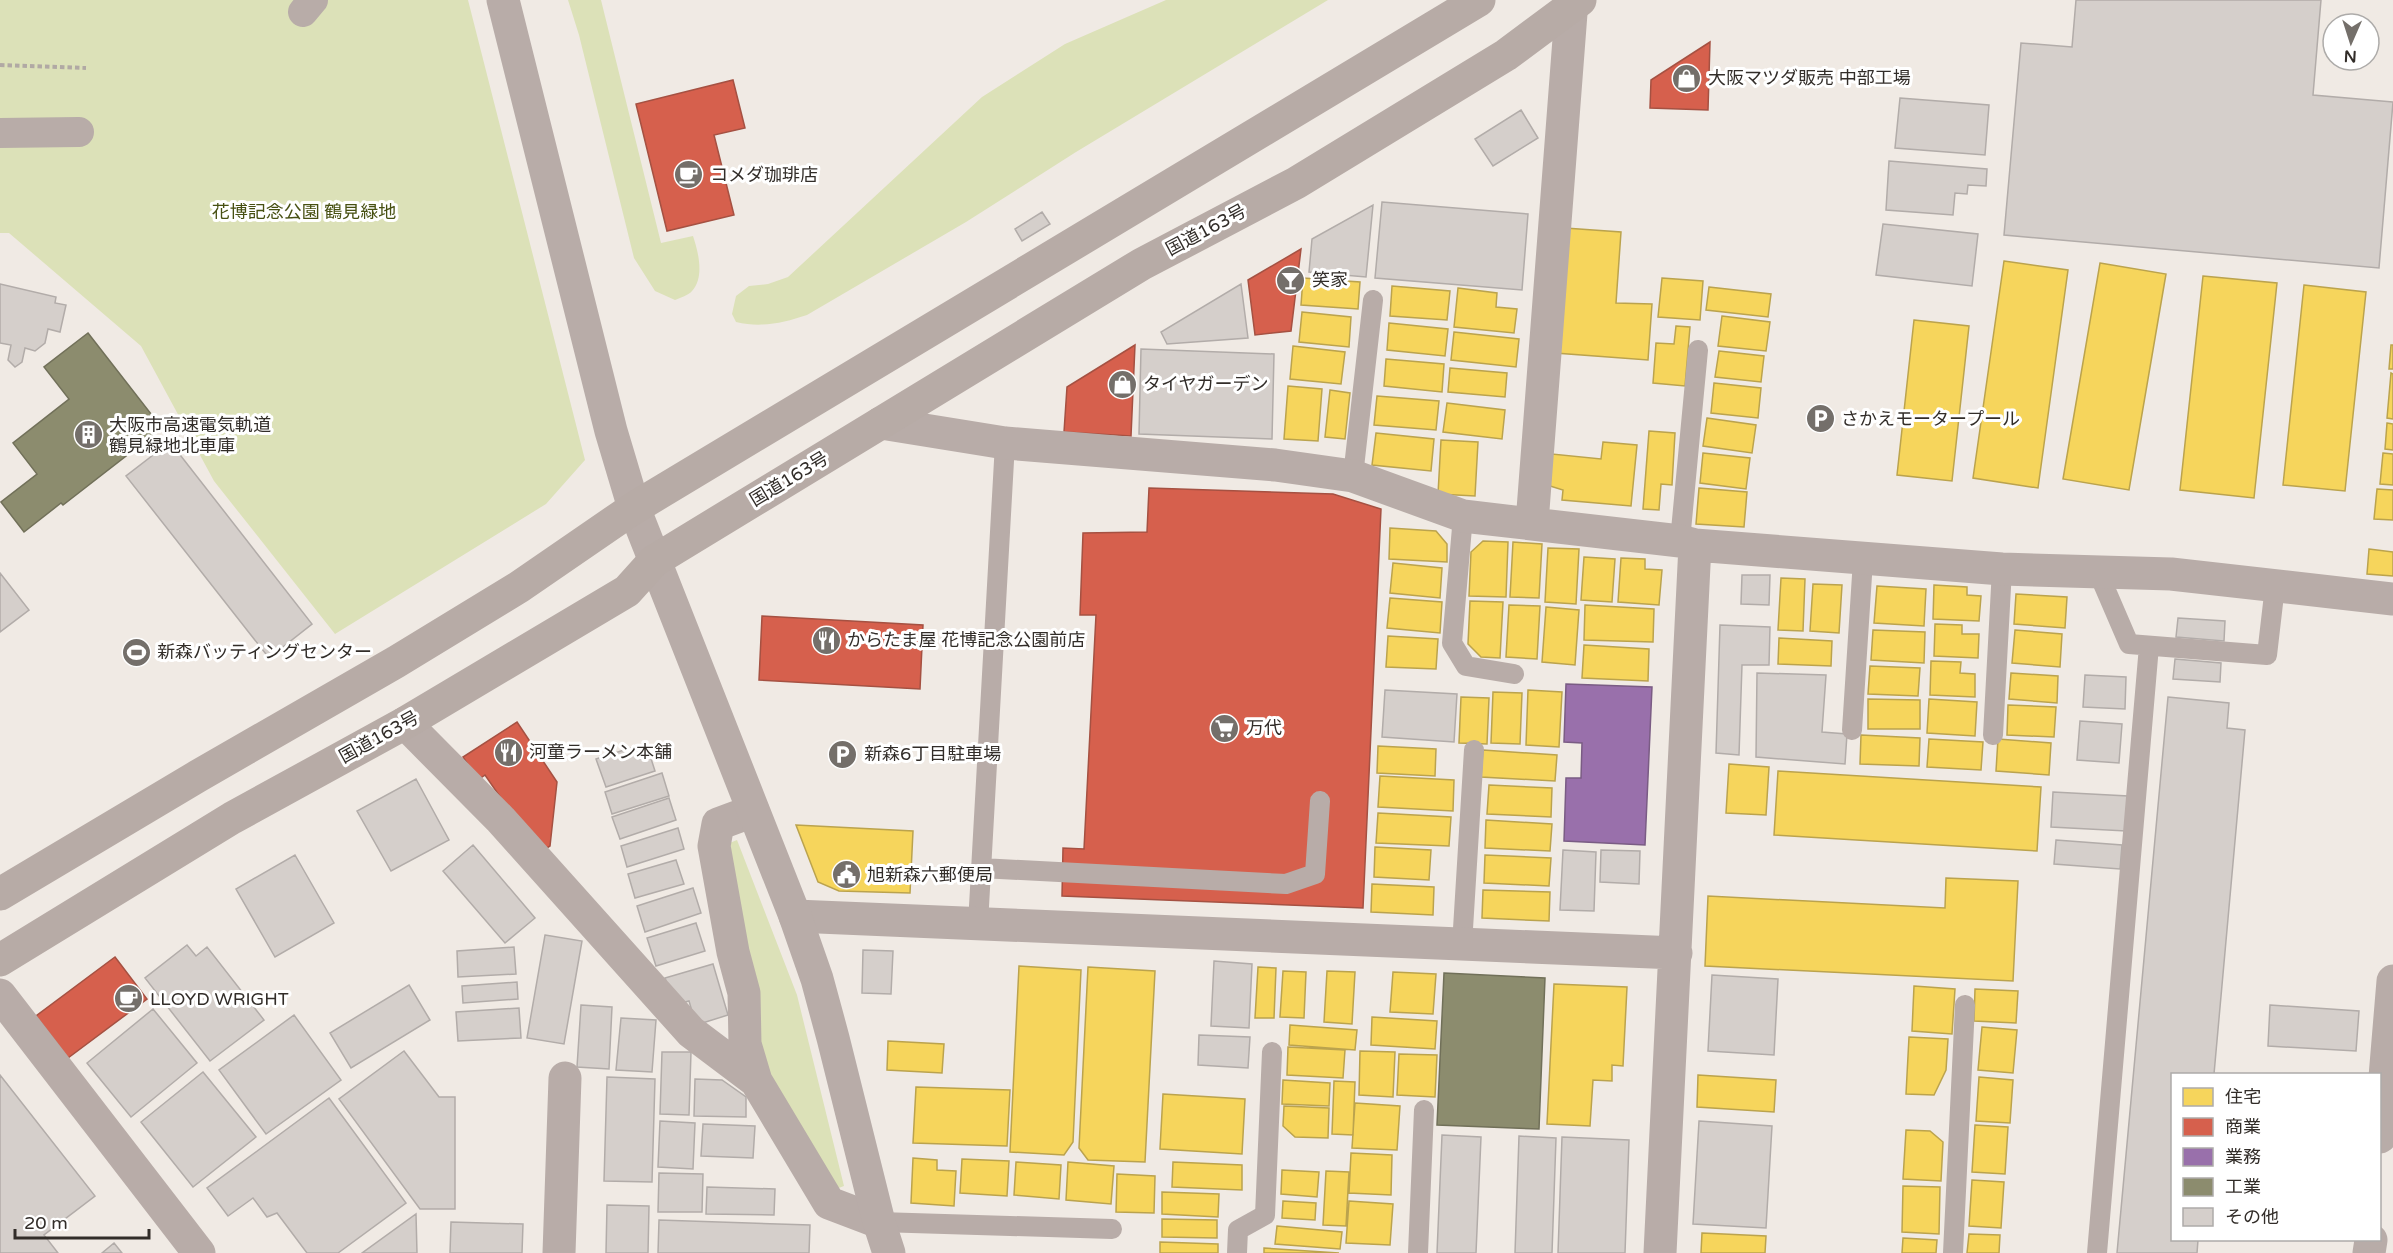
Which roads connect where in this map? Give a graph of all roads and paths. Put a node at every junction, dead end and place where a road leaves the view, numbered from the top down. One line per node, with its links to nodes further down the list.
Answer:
1 (503, 0): 13 (street)
2 (1479, 0): 13 (highway)
3 (1574, 2): 10 (highway, 国道163号); 15 (street)
4 (0, 66): 5 (path)
5 (86, 68)
6 (79, 132): 7 (street)
7 (0, 133)
8 (1373, 300): 12 (lane)
9 (1698, 350): 16 (lane)
10 (882, 423): 11 (street); 18 (highway, 国道163号)
11 (1005, 443): 12 (street); 31 (lane)
12 (1353, 476): 14 (street)
13 (634, 508): 18 (street); 32 (highway)
14 (1463, 516): 15 (street); 24 (lane)
15 (1532, 523): 16 (street)
16 (1687, 543): 17 (street); 36 (street)
17 (1863, 560): 19 (street); 26 (lane)
18 (654, 561): 25 (highway, 国道163号); 30 (street)
19 (2002, 569): 20 (street); 27 (lane)
20 (2098, 572): 21 (street); 23 (lane)
21 (2275, 586): 22 (street); 23 (lane)
22 (2393, 598)
23 (2149, 646): 55 (lane)
24 (1514, 674)
25 (405, 723): 37 (highway, 国道163号); 43 (street)
26 (1852, 730)
27 (1993, 735)
28 (1474, 750): 35 (lane)
29 (1320, 801): 31 (lane)
30 (753, 811): 33 (street); 43 (street)
31 (981, 868): 34 (lane)
32 (0, 894)
33 (795, 916): 34 (street); 46 (street)
34 (978, 924): 35 (street)
35 (1462, 945): 36 (street)
36 (1676, 953): 53 (street)
37 (0, 960)
38 (2392, 994): 45 (street)
39 (0, 995): 48 (street)
40 (1965, 1005): 54 (lane)
41 (1272, 1052): 51 (lane)
42 (565, 1077): 49 (street)
43 (756, 1081): 46 (street)
44 (1424, 1110): 52 (lane)
45 (2381, 1115)
46 (879, 1222): 47 (lane); 50 (street)
47 (1112, 1229)
48 (199, 1253)
49 (559, 1253)
50 (889, 1253)
51 (1237, 1253)
52 (1418, 1253)
53 (1660, 1253)
54 (1953, 1253)
55 (2097, 1253)

